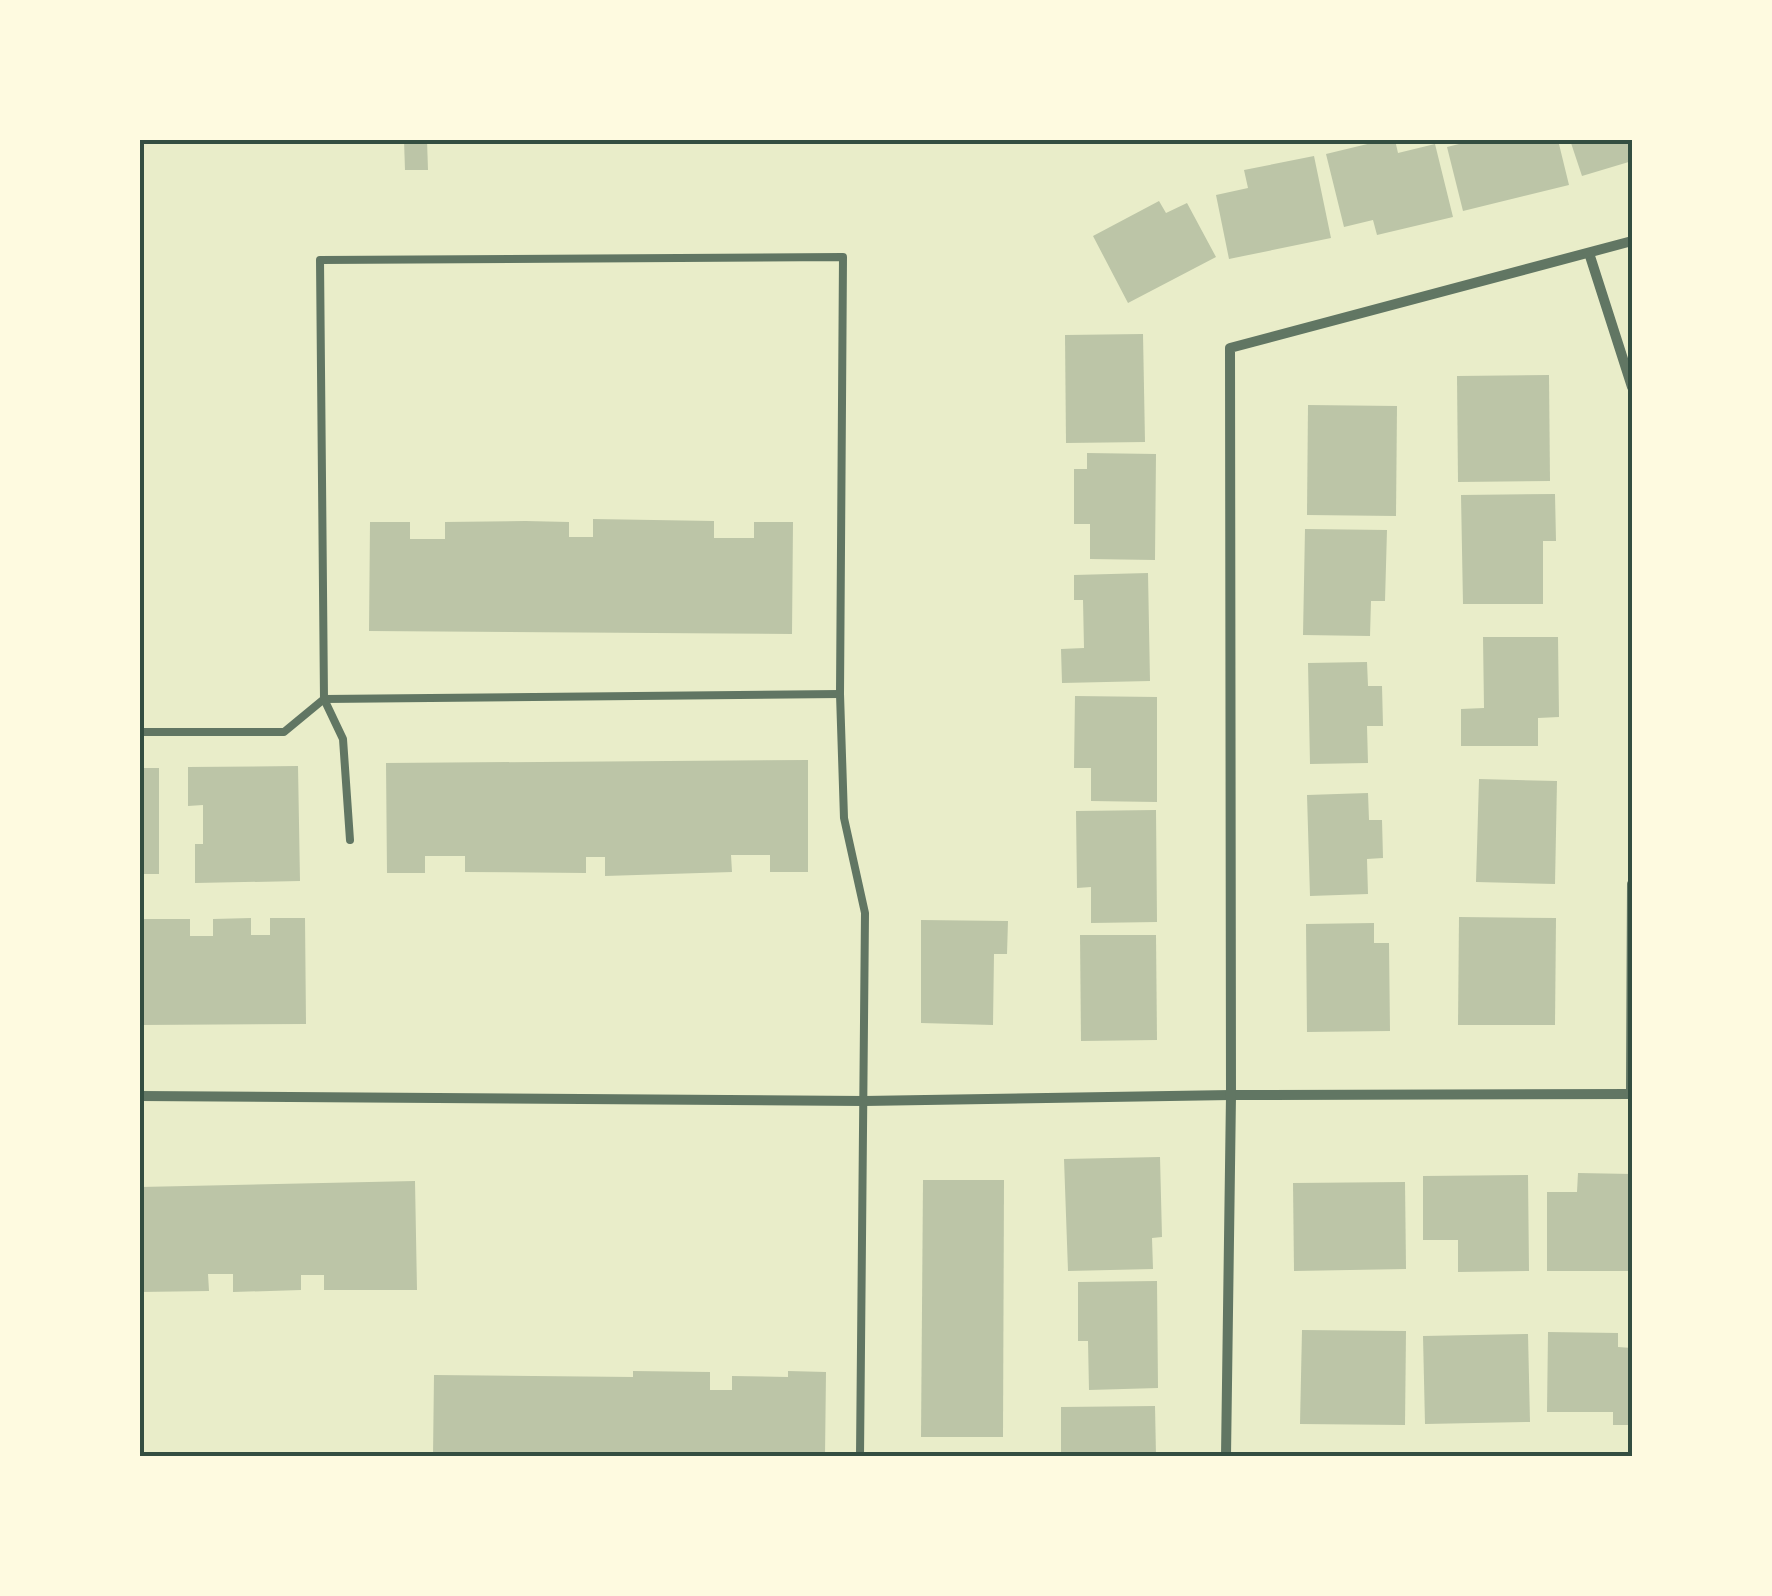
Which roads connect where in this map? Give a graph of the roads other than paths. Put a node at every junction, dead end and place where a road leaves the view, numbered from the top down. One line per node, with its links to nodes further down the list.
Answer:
1 (1632, 241): 2 (street)
2 (1589, 253): 3 (street); 10 (street)
3 (1632, 388)
4 (840, 694): 5 (lane); 5 (lane); 12 (lane)
5 (324, 699): 6 (lane); 7 (lane)
6 (140, 732)
7 (350, 840)
8 (1632, 884): 9 (street)
9 (1632, 1094): 10 (street)
10 (1231, 1095): 12 (street); 14 (street)
11 (140, 1096): 12 (street)
12 (864, 1100): 13 (lane)
13 (860, 1456)
14 (1226, 1456)

